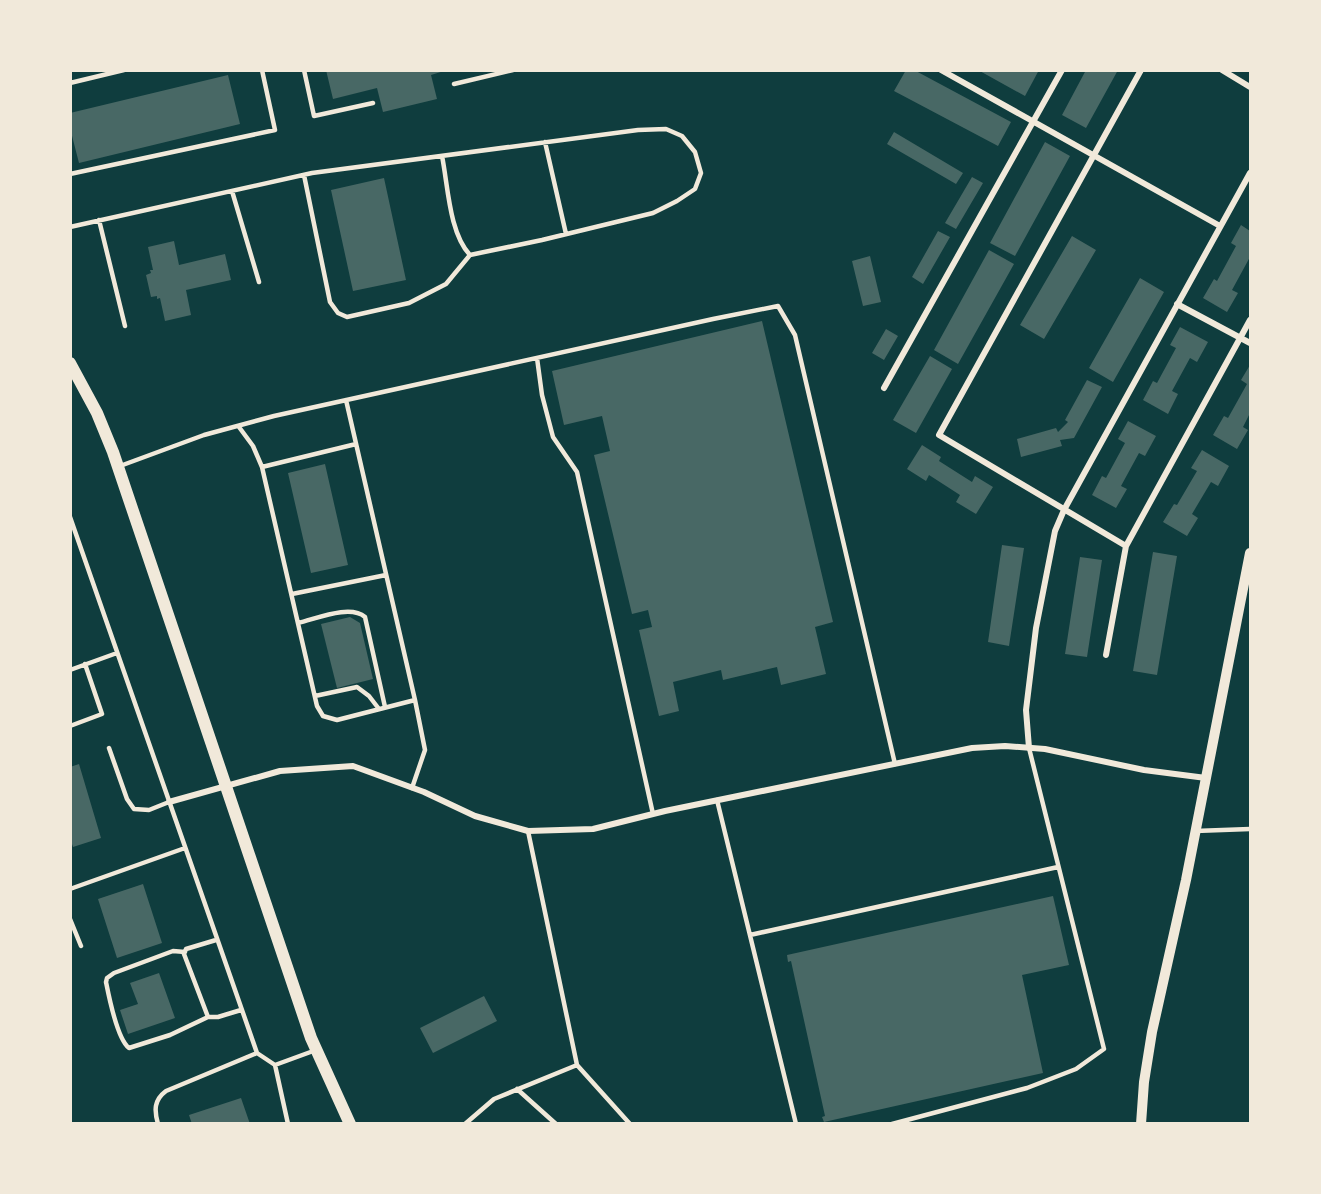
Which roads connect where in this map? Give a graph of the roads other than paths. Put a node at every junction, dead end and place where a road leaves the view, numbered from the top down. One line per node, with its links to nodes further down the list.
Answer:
1 (124, 70): 9 (lane)
2 (262, 70): 18 (lane)
3 (304, 70): 12 (lane)
4 (513, 70): 10 (lane)
5 (941, 70): 13 (street)
6 (1062, 70): 13 (street)
7 (1141, 70): 15 (street)
8 (1222, 70): 11 (street)
9 (70, 83)
10 (454, 84)
11 (1251, 87)
12 (373, 103)
13 (1034, 121): 15 (street); 34 (street)
14 (545, 142): 16 (lane); 24 (lane); 24 (lane)
15 (1095, 155): 22 (street); 40 (street)
16 (442, 156): 19 (lane); 25 (lane)
17 (1251, 172): 22 (street)
18 (70, 174)
19 (304, 175): 20 (lane); 25 (lane)
20 (232, 191): 21 (lane); 26 (lane)
21 (99, 220): 23 (lane); 29 (lane)
22 (1220, 226): 27 (street)
23 (70, 227)
24 (566, 234): 25 (lane)
25 (470, 255)
26 (259, 282)
27 (1177, 304): 30 (street); 40 (street)
28 (1251, 320): 30 (street)
29 (125, 326)
30 (1241, 338): 31 (street); 42 (street)
31 (1251, 343)
32 (537, 358): 35 (lane); 58 (lane); 64 (lane)
33 (70, 363): 38 (main road)
34 (884, 388)
35 (346, 400): 36 (lane); 37 (lane)
36 (239, 427): 38 (lane); 39 (lane)
37 (356, 444): 39 (lane); 44 (lane)
38 (118, 467): 60 (main road)
39 (262, 467): 45 (lane)
40 (1064, 510): 42 (street); 57 (street)
41 (70, 517): 47 (lane)
42 (1126, 546): 48 (street)
43 (1251, 553): 59 (street)
44 (386, 575): 45 (lane); 52 (lane)
45 (292, 594): 46 (lane)
46 (298, 623): 51 (lane); 53 (lane)
47 (117, 653): 49 (lane); 63 (lane)
48 (1106, 655)
49 (85, 664): 50 (lane); 55 (lane)
50 (70, 670)
51 (315, 696): 54 (lane); 54 (lane)
52 (415, 700): 53 (lane); 61 (lane)
53 (385, 707): 54 (lane)
54 (379, 709)
55 (70, 726)
56 (109, 748): 63 (lane)
57 (1029, 748): 58 (street); 59 (street); 69 (lane)
58 (895, 764): 62 (street)
59 (1206, 778): 67 (street)
60 (225, 786): 61 (street); 63 (street); 78 (main road)
61 (412, 788): 66 (street)
62 (717, 800): 64 (street); 72 (lane)
63 (169, 802): 68 (lane)
64 (653, 814): 66 (street)
65 (1251, 829): 67 (lane)
66 (528, 831): 81 (lane)
67 (1195, 831): 91 (street)
68 (185, 848): 70 (lane); 73 (lane)
69 (1058, 867): 72 (lane); 90 (lane)
70 (70, 889)
71 (70, 919): 74 (lane)
72 (750, 935): 89 (lane)
73 (216, 940): 75 (lane); 76 (lane)
74 (81, 946)
75 (185, 951): 77 (lane); 77 (lane)
76 (241, 1010): 77 (lane); 79 (lane)
77 (208, 1017)
78 (316, 1050): 80 (lane); 85 (main road)
79 (257, 1053): 80 (lane); 83 (lane)
80 (276, 1065): 84 (lane)
81 (577, 1065): 82 (lane); 88 (lane)
82 (517, 1089): 86 (lane); 87 (lane)
83 (158, 1124)
84 (288, 1124)
85 (350, 1124)
86 (465, 1124)
87 (556, 1124)
88 (630, 1124)
89 (796, 1124)
90 (892, 1124)
91 (1141, 1124)

